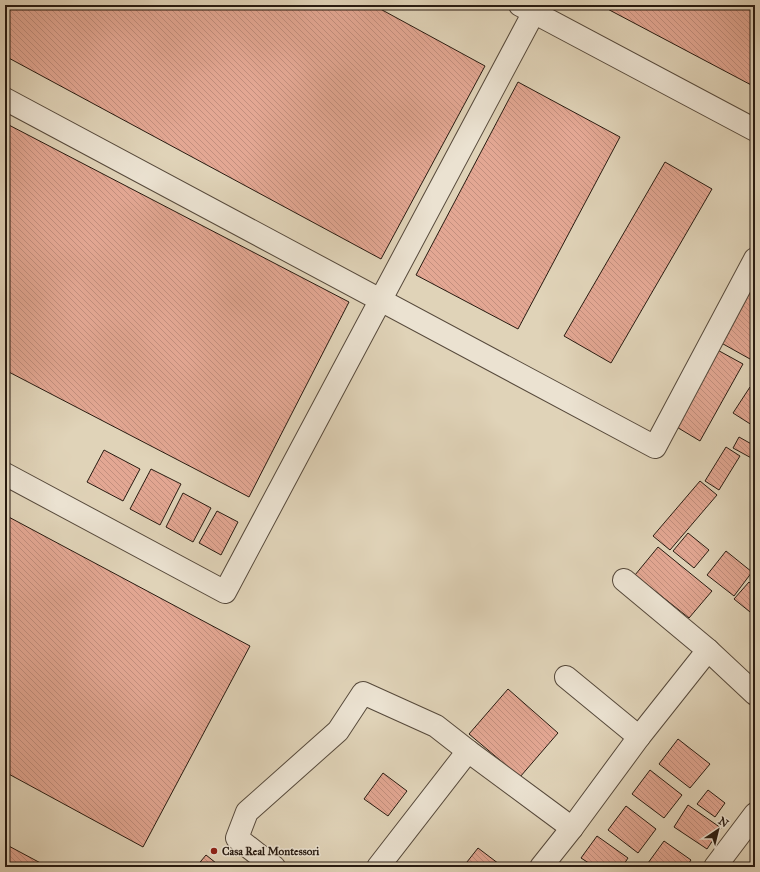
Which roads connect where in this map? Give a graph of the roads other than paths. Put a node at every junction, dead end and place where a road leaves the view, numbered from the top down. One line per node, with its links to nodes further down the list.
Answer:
1 (527, 9): 3 (street); 5 (street)
2 (5, 99): 5 (street)
3 (755, 130)
4 (755, 258): 5 (street)
5 (381, 300): 6 (street)
6 (5, 474)
7 (624, 580): 8 (street)
8 (708, 650): 10 (street); 11 (street)
9 (566, 676): 11 (street)
10 (755, 694)
11 (639, 737): 14 (street)
12 (468, 751): 14 (street); 15 (street); 16 (street)
13 (755, 814): 18 (street)
14 (572, 828): 17 (street)
15 (274, 867)
16 (378, 867)
17 (541, 867)
18 (715, 867)

